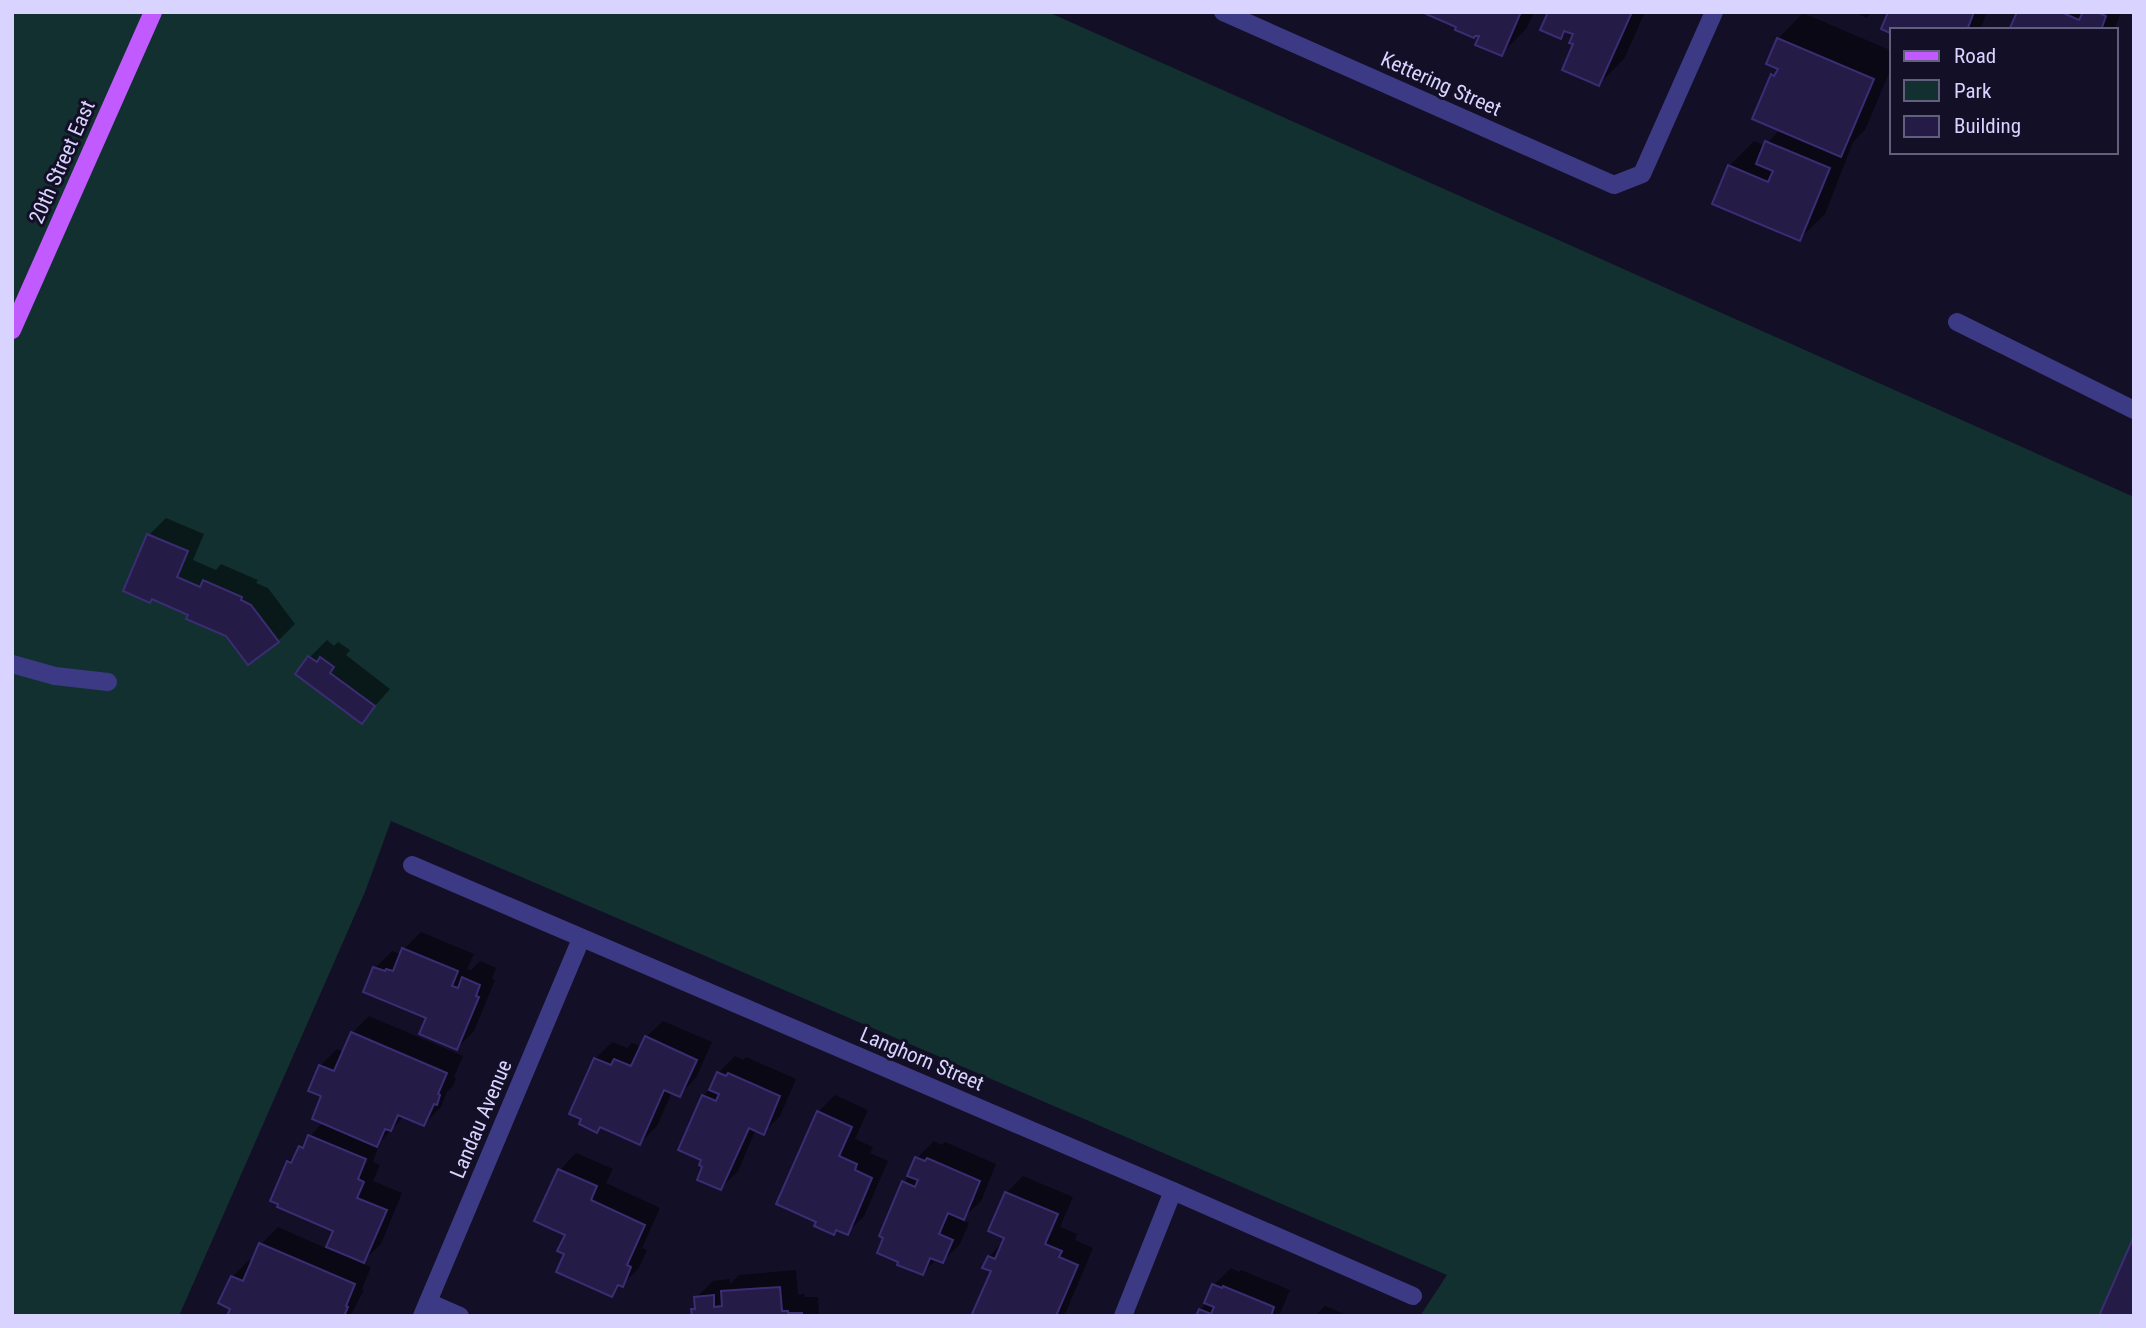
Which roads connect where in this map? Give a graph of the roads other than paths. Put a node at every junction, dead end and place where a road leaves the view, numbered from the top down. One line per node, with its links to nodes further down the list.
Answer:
1 (153, 12): 5 (main road, 20th Street East)
2 (1223, 12): 3 (street, Kettering Street)
3 (1714, 12)
4 (1957, 322): 6 (street)
5 (12, 330)
6 (2134, 410)
7 (12, 664): 8 (street)
8 (108, 681)
9 (412, 865): 10 (street, Langhorn Street)
10 (581, 939): 11 (street, Langhorn Street); 13 (street, Landau Avenue)
11 (1173, 1191): 12 (street, Langhorn Street); 15 (street)
12 (1413, 1296)
13 (425, 1309): 14 (street)
14 (460, 1316)
15 (1123, 1316)

